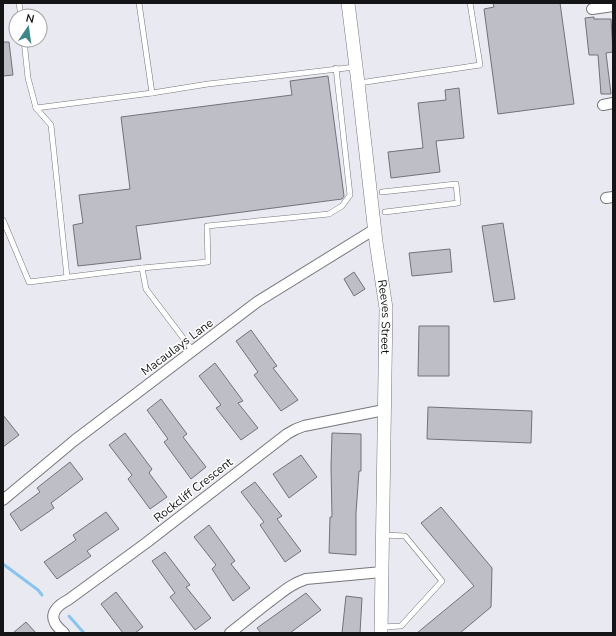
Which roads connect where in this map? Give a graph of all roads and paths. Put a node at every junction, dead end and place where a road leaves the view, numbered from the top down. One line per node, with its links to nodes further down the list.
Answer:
1 (139, 3): 10 (lane)
2 (348, 3): 7 (street, Reeves Street)
3 (470, 3): 9 (lane)
4 (613, 6): 5 (street)
5 (592, 9)
6 (25, 48): 11 (lane)
7 (356, 66): 8 (lane); 9 (street, Reeves Street)
8 (336, 68): 10 (lane); 16 (lane)
9 (358, 83): 15 (street, Reeves Street)
10 (152, 93): 11 (lane)
11 (36, 108): 17 (lane)
12 (382, 192): 13 (lane)
13 (385, 212)
14 (3, 220): 17 (lane)
15 (375, 228): 18 (street, Macaulays Lane); 19 (street, Reeves Street)
16 (142, 268): 17 (lane); 18 (lane)
17 (66, 277)
18 (193, 351): 20 (street, Macaulays Lane)
19 (384, 410): 21 (street, Reeves Street); 24 (street, Rockcliff Crescent)
20 (3, 500)
21 (383, 535): 22 (street, Reeves Street); 23 (lane)
22 (382, 572): 23 (street, Reeves Street); 25 (street)
23 (381, 630)
24 (64, 633)
25 (230, 633)

